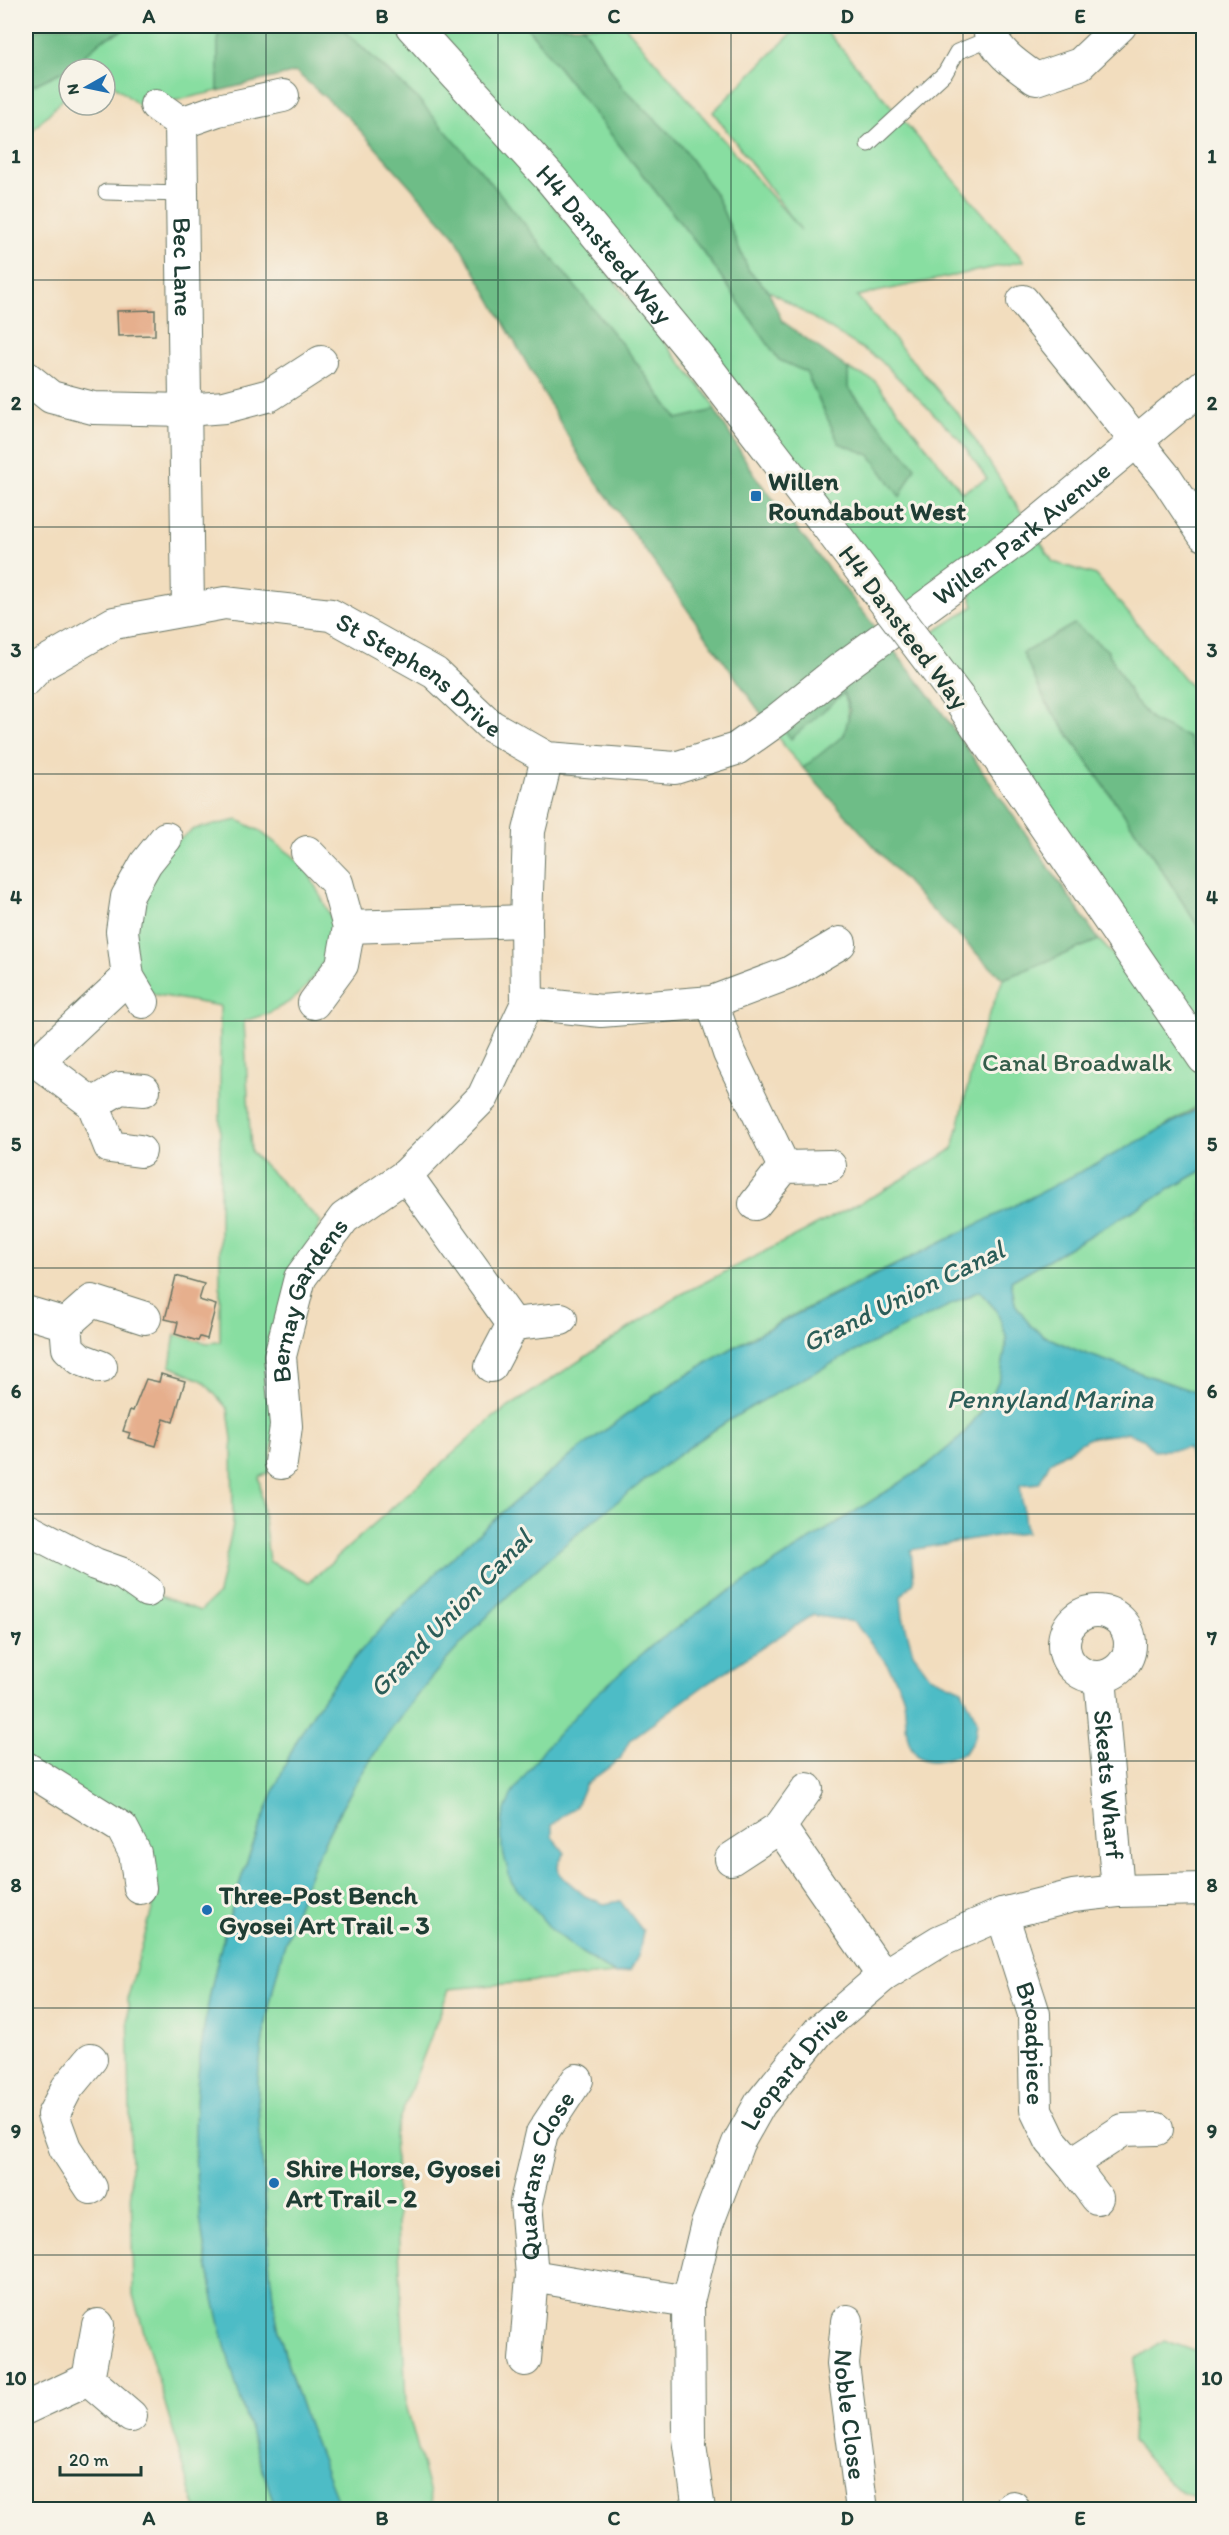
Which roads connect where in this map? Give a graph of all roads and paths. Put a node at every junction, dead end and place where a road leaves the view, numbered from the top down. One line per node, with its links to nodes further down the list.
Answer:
1 (412, 26): 29 (street, H4 Dansteed Way, bridge)
2 (1120, 26): 3 (street)
3 (989, 32): 7 (lane)
4 (283, 96): 6 (street)
5 (156, 105): 6 (street)
6 (181, 123): 9 (street, Bec Lane)
7 (868, 144)
8 (106, 192): 9 (lane)
9 (182, 194): 14 (street, Bec Lane)
10 (1023, 301): 15 (street)
11 (321, 362): 14 (street)
12 (26, 377): 14 (street)
13 (1203, 385): 15 (street, Willen Park Avenue)
14 (186, 410): 17 (street, Bec Lane)
15 (1136, 441): 16 (street); 19 (street, Willen Park Avenue)
16 (1203, 535)
17 (188, 608): 18 (street, St Stephens Drive); 20 (street, St Stephens Drive)
18 (26, 680)
19 (777, 720): 20 (street, St Stephens Drive)
20 (547, 758): 23 (street, Bernay Gardens)
21 (166, 838): 30 (street)
22 (307, 852): 24 (street)
23 (526, 921): 24 (street); 28 (street, Bernay Gardens)
24 (349, 927): 27 (street)
25 (840, 943): 26 (street)
26 (712, 1002): 28 (street); 35 (street)
27 (314, 1003)
28 (527, 1003): 36 (street, Bernay Gardens)
29 (1196, 1046)
30 (31, 1062): 32 (street)
31 (144, 1090): 32 (street)
32 (93, 1104): 33 (street)
33 (140, 1151)
34 (830, 1166): 35 (street)
35 (784, 1167): 37 (street)
36 (406, 1175): 42 (street); 45 (street, Bernay Gardens)
37 (755, 1204)
38 (26, 1312): 41 (street)
39 (145, 1318): 41 (street)
40 (561, 1319): 42 (street)
41 (66, 1324): 44 (street)
42 (513, 1324): 43 (street)
43 (491, 1366)
44 (101, 1367)
45 (281, 1463)
46 (26, 1528): 47 (street)
47 (147, 1591)
48 (1100, 1677): 55 (street, Skeats Wharf)
49 (26, 1768): 53 (street)
50 (807, 1789): 51 (street)
51 (780, 1827): 52 (street); 57 (street)
52 (730, 1858)
53 (140, 1888)
54 (1203, 1889): 55 (street, Leopard Drive)
55 (1118, 1891): 56 (street, Leopard Drive)
56 (1002, 1914): 57 (street, Leopard Drive); 62 (street, Broadpiece)
57 (883, 1976): 66 (street, Leopard Drive)
58 (91, 2059): 60 (street)
59 (577, 2080): 65 (street, Quadrans Close)
60 (39, 2114): 63 (street)
61 (1157, 2129): 62 (street)
62 (1071, 2164): 64 (street, Broadpiece)
63 (91, 2188)
64 (1098, 2198)
65 (532, 2276): 66 (street, Quadrans Close); 69 (street, Quadrans Close)
66 (688, 2302): 73 (street, Leopard Drive)
67 (847, 2321): 74 (street, Noble Close)
68 (98, 2325): 70 (street)
69 (525, 2360)
70 (88, 2379): 71 (street); 72 (street)
71 (26, 2408)
72 (131, 2416)
73 (699, 2510)
74 (862, 2510)

